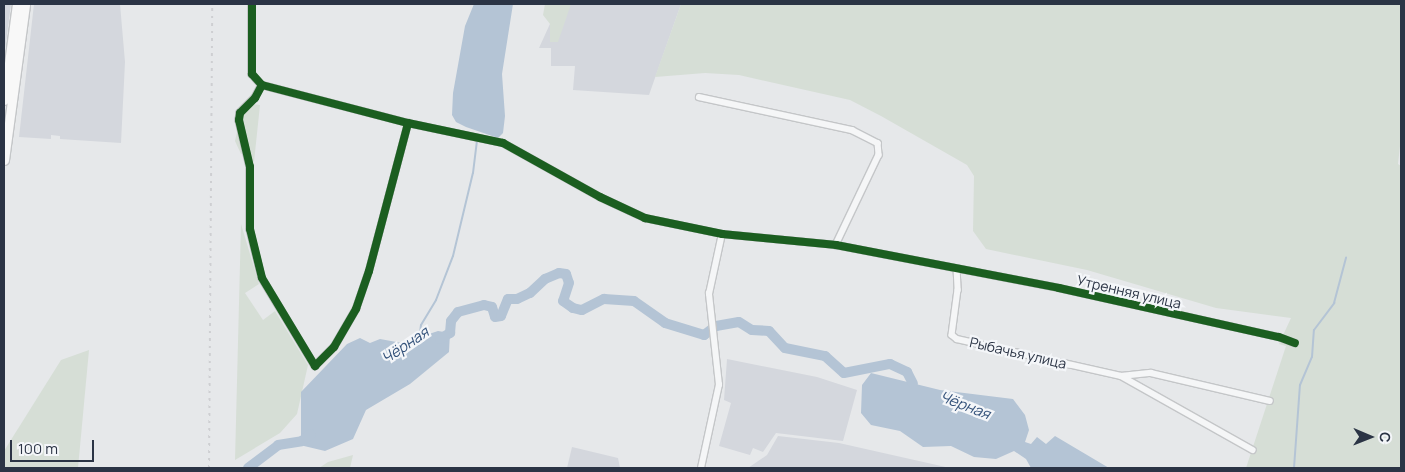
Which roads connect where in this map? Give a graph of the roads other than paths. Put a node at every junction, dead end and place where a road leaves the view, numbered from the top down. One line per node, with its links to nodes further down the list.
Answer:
1 (17, 4): 6 (main road)
2 (25, 4): 8 (main road)
3 (252, 4): 4 (street)
4 (262, 85): 7 (street, Утренняя улица); 7 (street)
5 (699, 97): 10 (street)
6 (4, 100)
7 (408, 123): 9 (street, Утренняя улица)
8 (4, 160)
9 (722, 234): 10 (street, Утренняя улица); 16 (street)
10 (836, 245): 11 (street, Утренняя улица)
11 (957, 268): 12 (street, Утренняя улица); 13 (street, Рыбачья улица)
12 (1295, 343)
13 (1121, 376): 14 (street); 15 (street)
14 (1270, 401)
15 (1253, 450)
16 (701, 468)

